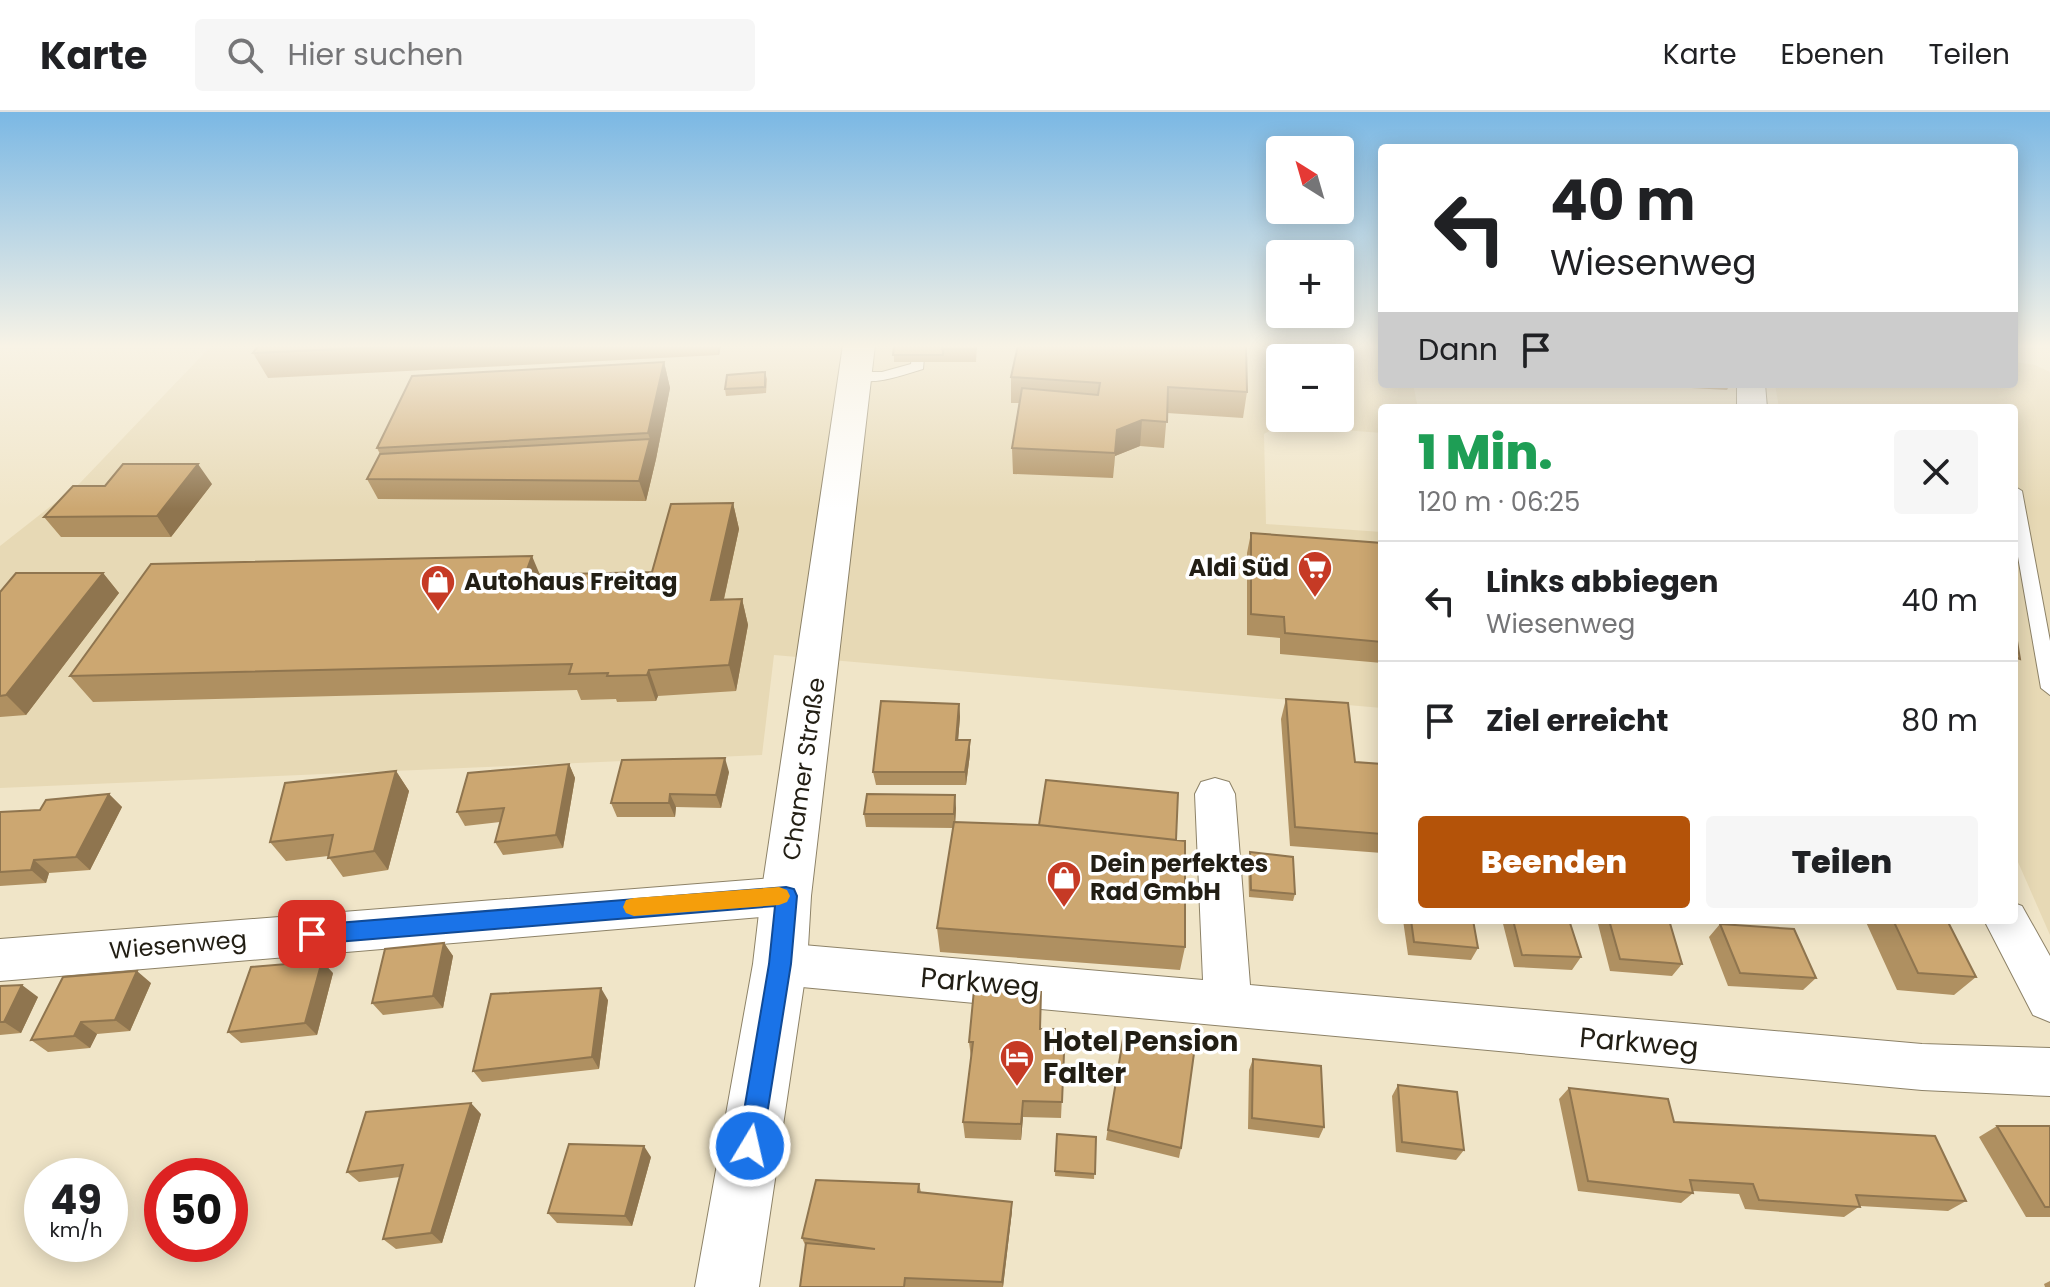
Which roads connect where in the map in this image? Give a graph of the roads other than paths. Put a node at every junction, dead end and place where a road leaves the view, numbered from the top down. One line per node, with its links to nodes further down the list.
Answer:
1 (852, 400): 5 (main road, Chamer Straße)
2 (2018, 513): 3 (lane)
3 (2050, 688)
4 (1215, 794): 10 (street)
5 (786, 896): 7 (street, Wiesenweg); 8 (main road, Chamer Straße)
6 (2008, 924): 9 (street)
7 (0, 960)
8 (780, 964): 10 (street, Parkweg); 12 (main road, Chamer Straße)
9 (2050, 1000)
10 (1228, 1005): 11 (street, Parkweg)
11 (2050, 1072)
12 (727, 1287)

